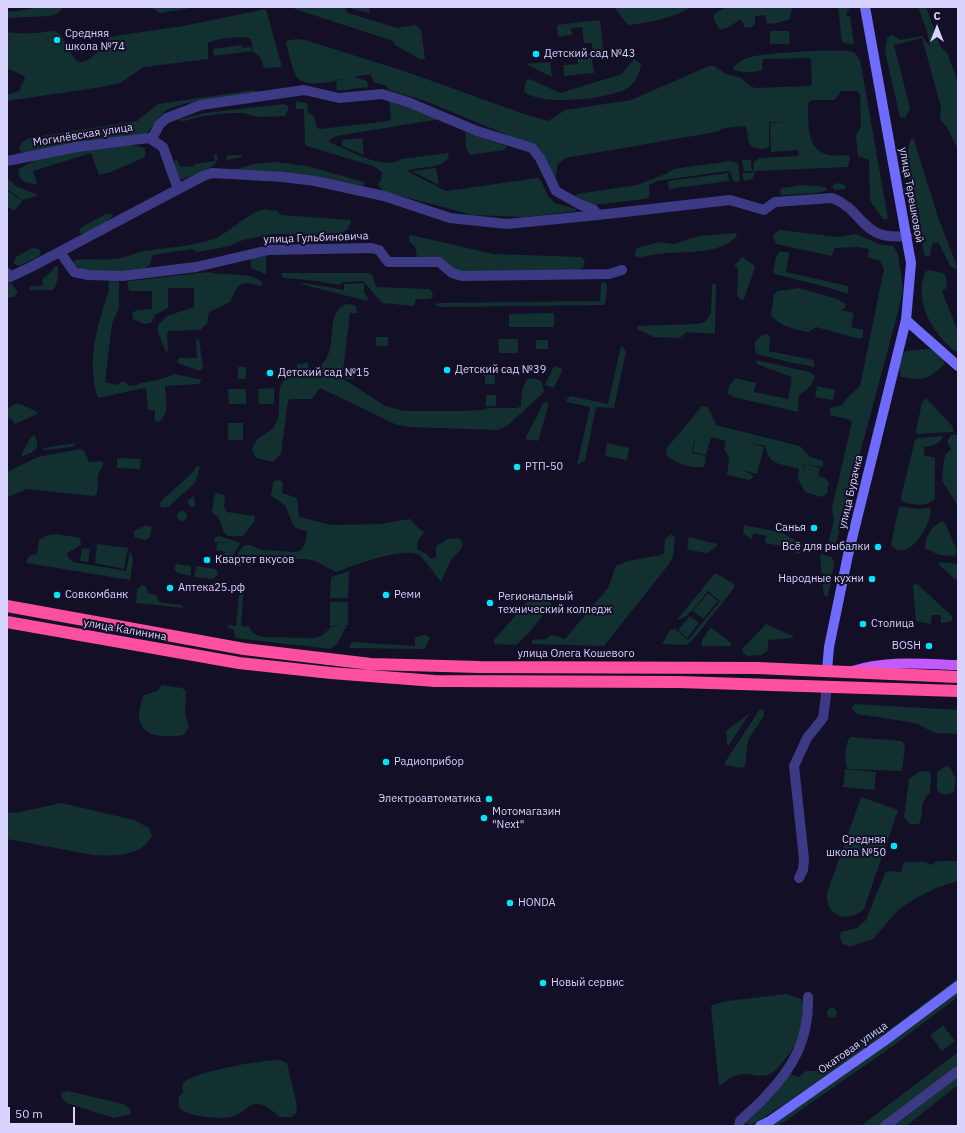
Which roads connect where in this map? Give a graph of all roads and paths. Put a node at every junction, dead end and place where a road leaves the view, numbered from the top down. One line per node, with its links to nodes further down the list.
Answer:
1 (865, 7): 6 (main road, улица Терешковой)
2 (152, 139): 3 (street, Могилёвская улица); 4 (street); 5 (street)
3 (7, 160)
4 (178, 189): 5 (street); 7 (street)
5 (598, 215): 6 (street)
6 (907, 236): 10 (main road, улица Терешковой)
7 (60, 252): 8 (street, улица Гульбиновича); 9 (street)
8 (622, 270)
9 (7, 273)
10 (906, 320): 11 (main road); 16 (main road, улица Бурачка)
11 (958, 366)
12 (7, 606): 14 (highway, улица Калинина)
13 (7, 622): 19 (highway, улица Калинина)
14 (196, 641): 16 (highway, улица Олега Кошевого)
15 (958, 665): 17 (main road)
16 (827, 671): 17 (highway, улица Олега Кошевого)
17 (851, 672): 18 (highway, улица Олега Кошевого)
18 (958, 677)
19 (826, 686): 20 (highway); 21 (street)
20 (958, 691)
21 (799, 878)
22 (958, 986): 26 (main road, Окатовая улица)
23 (808, 997): 25 (street)
24 (958, 1071): 27 (street)
25 (739, 1126)
26 (760, 1126)
27 (885, 1126)

